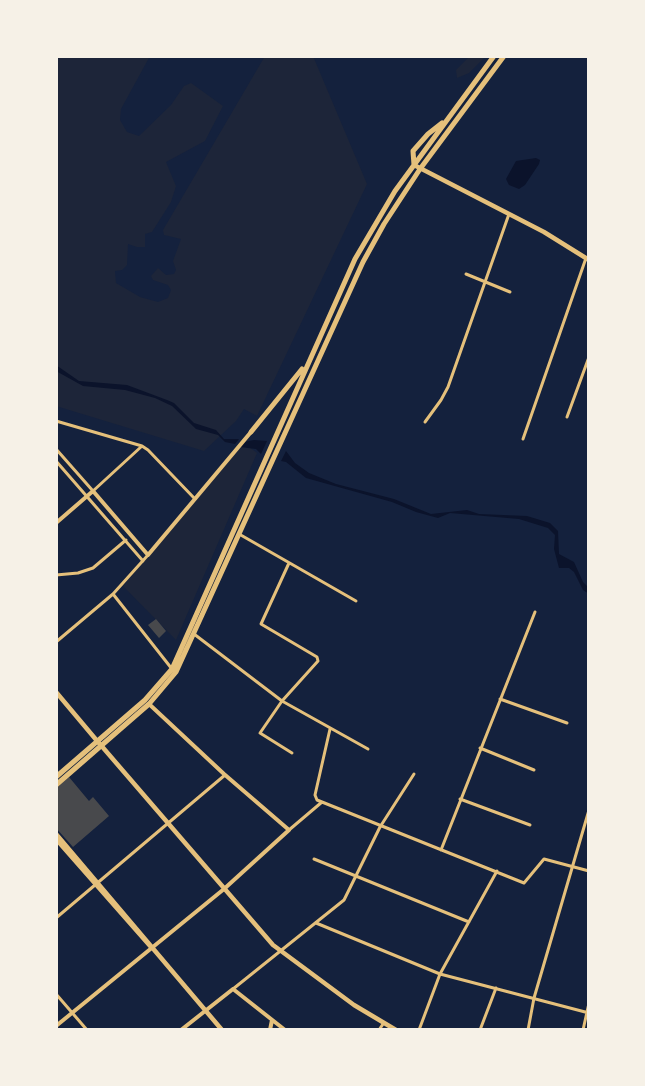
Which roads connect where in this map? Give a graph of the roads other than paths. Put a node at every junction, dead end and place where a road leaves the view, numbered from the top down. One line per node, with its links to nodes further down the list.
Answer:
1 (494, 56): 3 (highway)
2 (504, 56): 5 (highway)
3 (447, 120): 4 (highway); 4 (highway)
4 (414, 165): 5 (main road); 12 (highway)
5 (420, 169): 6 (main road); 25 (highway)
6 (510, 214): 7 (main road); 9 (street)
7 (587, 259): 17 (street)
8 (466, 274): 9 (street)
9 (485, 283): 10 (street); 15 (street)
10 (510, 292)
11 (589, 357): 13 (street)
12 (310, 359): 16 (highway); 36 (highway)
13 (567, 417)
14 (56, 421): 18 (street)
15 (425, 422)
16 (250, 432): 23 (street)
17 (523, 440)
18 (142, 446): 21 (street); 23 (street)
19 (56, 448): 21 (street)
20 (56, 461): 22 (street)
21 (93, 491): 22 (street); 27 (street)
22 (87, 496): 24 (street); 26 (street)
23 (195, 499): 27 (street)
24 (56, 523)
25 (239, 534): 29 (street); 34 (highway)
26 (126, 540): 28 (street); 30 (street)
27 (148, 555): 28 (street)
28 (143, 561): 31 (street)
29 (289, 562): 32 (street); 39 (street)
30 (56, 575)
31 (113, 594): 35 (street); 36 (street)
32 (356, 601)
33 (535, 612): 38 (street)
34 (194, 634): 39 (street); 40 (highway)
35 (56, 642)
36 (172, 668): 43 (highway)
37 (56, 692): 43 (main road)
38 (500, 699): 41 (street); 44 (street)
39 (282, 702): 42 (street); 46 (street)
40 (149, 704): 43 (highway); 49 (street)
41 (567, 723)
42 (330, 729): 45 (street); 53 (street)
43 (100, 744): 50 (highway); 51 (highway); 55 (main road)
44 (480, 748): 47 (street); 52 (street)
45 (368, 749)
46 (292, 753)
47 (534, 770)
48 (414, 774): 57 (street)
49 (225, 775): 55 (street); 58 (street)
50 (56, 777)
51 (56, 785)
52 (460, 799): 56 (street); 61 (street)
53 (322, 802): 57 (street); 58 (street)
54 (589, 810): 63 (street)
55 (168, 823): 67 (street); 68 (main road)
56 (530, 826)
57 (380, 827): 61 (street); 66 (street)
58 (289, 830): 68 (street)
59 (56, 834): 67 (main road)
60 (56, 839): 67 (main road)
61 (441, 850): 65 (street)
62 (314, 860): 66 (street)
63 (572, 865): 64 (street); 65 (street); 78 (street)
64 (589, 870)
65 (497, 871): 70 (street)
66 (357, 877): 70 (street); 71 (street)
67 (96, 884): 69 (street); 72 (main road)
68 (224, 889): 72 (street); 73 (main road)
69 (56, 918)
70 (469, 922): 74 (street)
71 (316, 923): 73 (street); 74 (street)
72 (152, 948): 80 (main road); 81 (street)
73 (280, 951): 75 (street); 84 (main road)
74 (440, 974): 76 (street); 93 (street)
75 (233, 988): 80 (street); 83 (street)
76 (496, 988): 78 (street); 94 (street)
77 (56, 994): 81 (street)
78 (534, 998): 82 (street); 95 (street)
79 (589, 1003): 82 (street)
80 (204, 1010): 87 (street); 88 (main road)
81 (72, 1012): 85 (street); 86 (street)
82 (587, 1012): 96 (street)
83 (272, 1020): 89 (street); 90 (street)
84 (383, 1024): 91 (street); 92 (main road)
85 (56, 1028)
86 (87, 1030)
87 (181, 1030)
88 (222, 1030)
89 (270, 1030)
90 (285, 1030)
91 (379, 1030)
92 (396, 1030)
93 (419, 1030)
94 (480, 1030)
95 (528, 1030)
96 (583, 1030)

